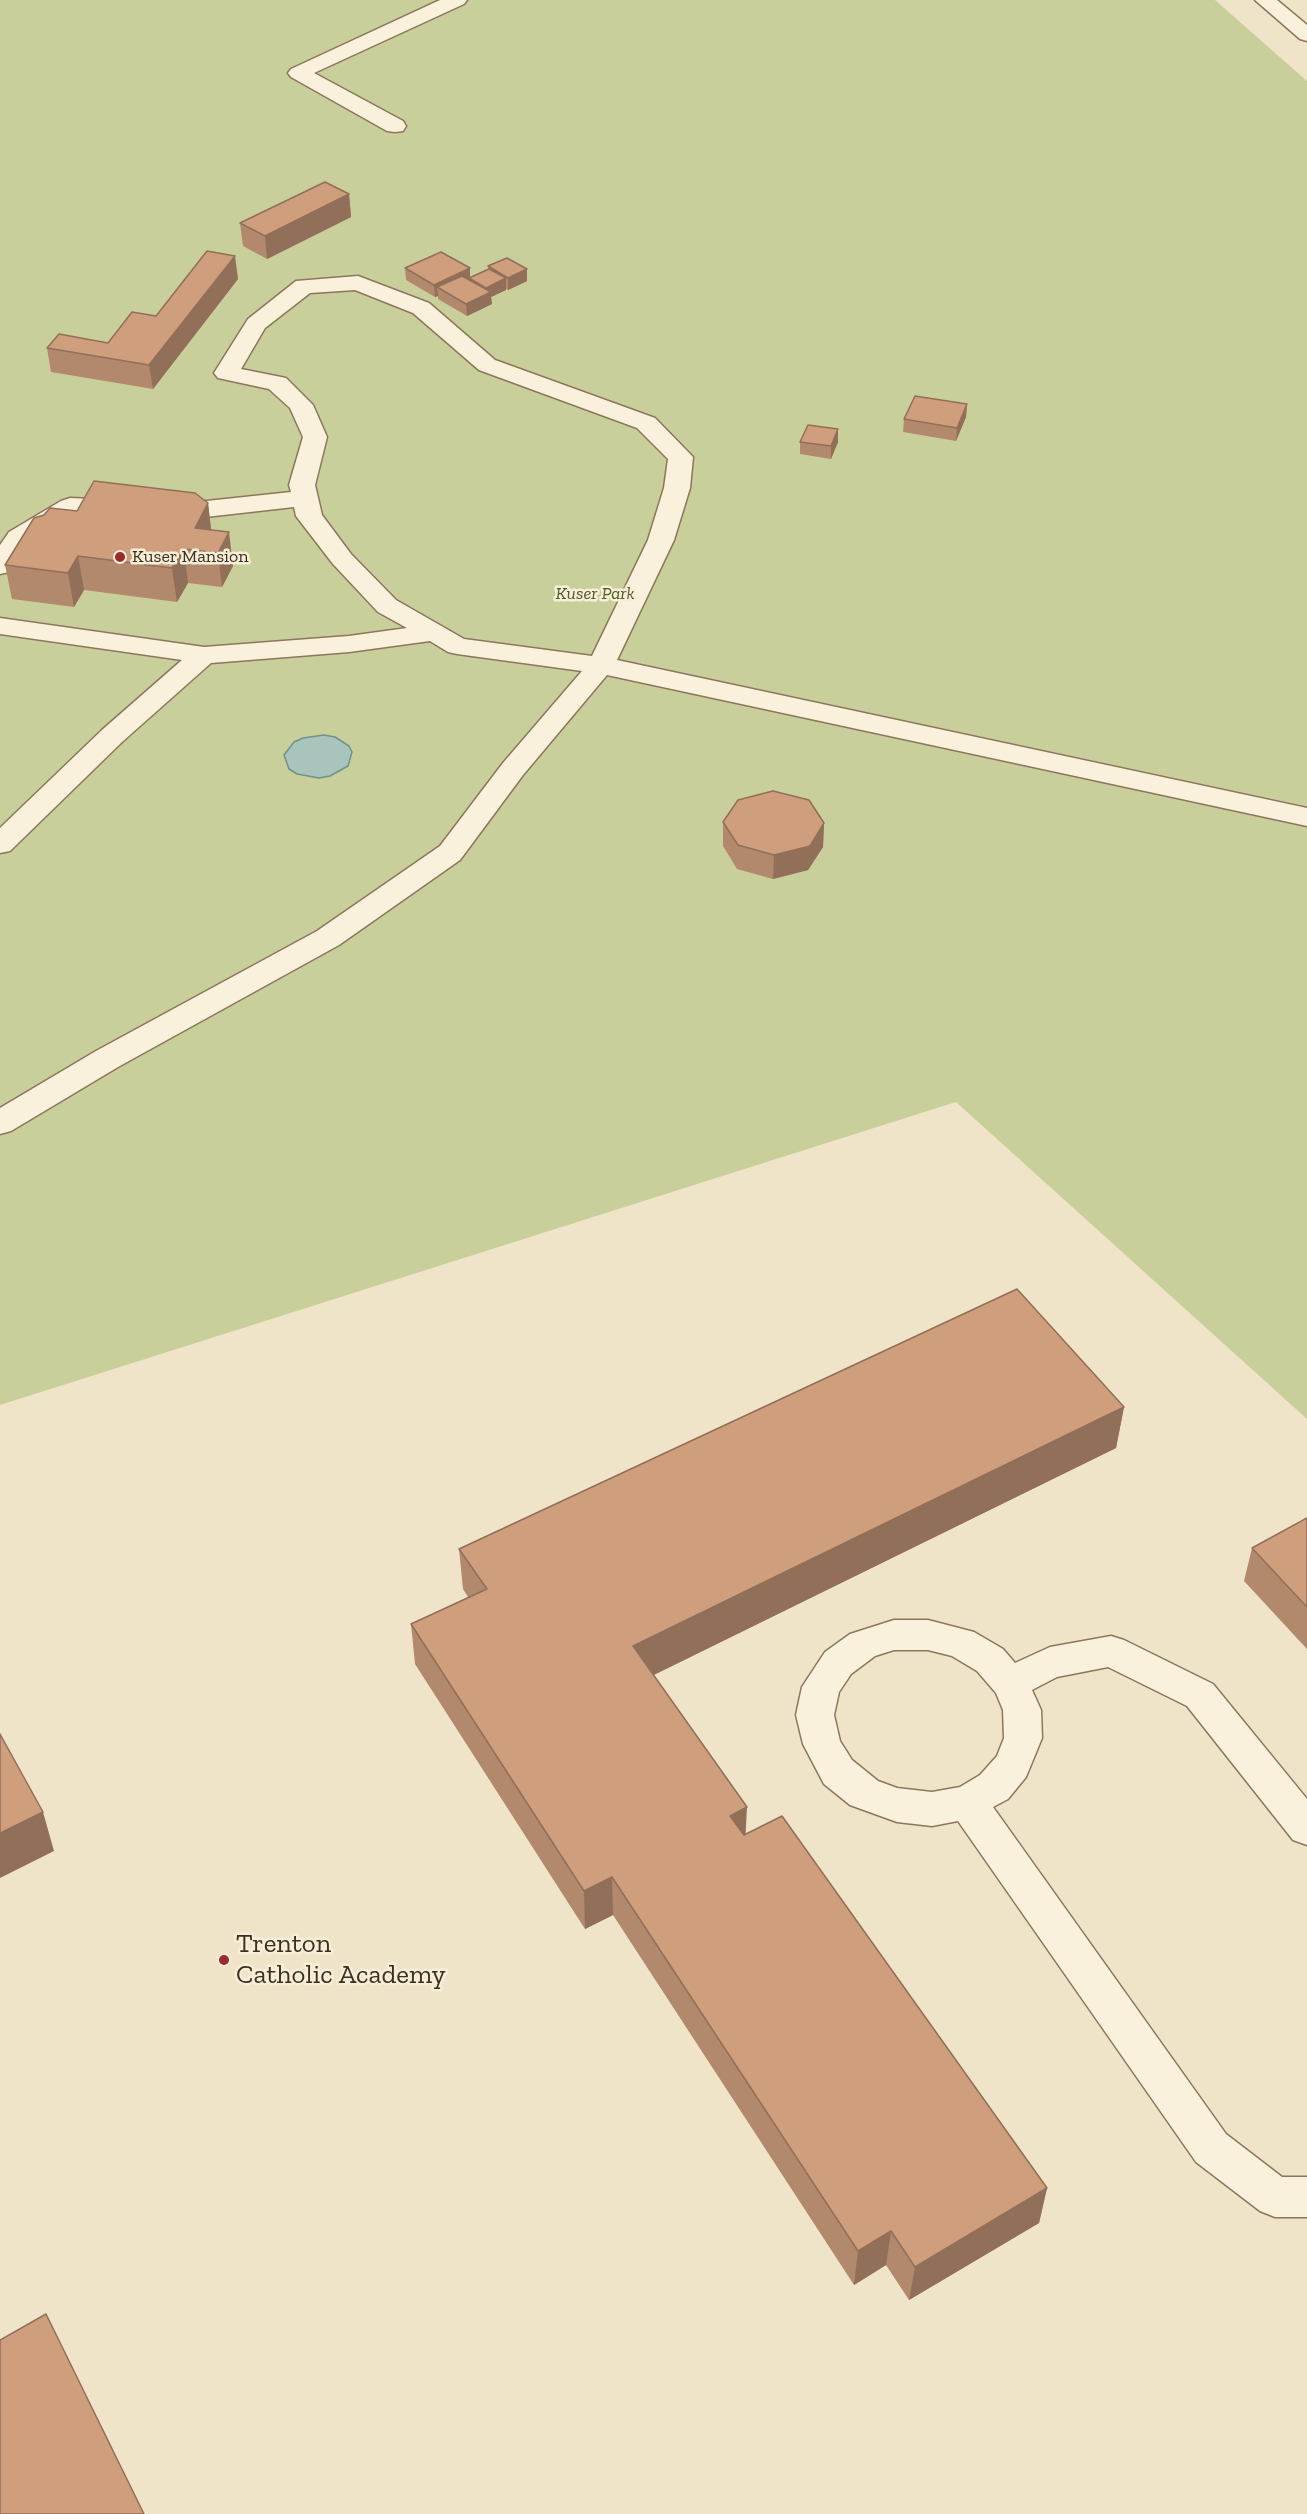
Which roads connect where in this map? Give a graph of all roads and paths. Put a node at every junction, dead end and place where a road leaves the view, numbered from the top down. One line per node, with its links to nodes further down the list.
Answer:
1 (457, 0): 4 (street)
2 (1265, 0): 3 (street)
3 (1307, 35)
4 (395, 126)
5 (304, 498): 6 (street); 8 (street); 10 (street)
6 (0, 566)
7 (0, 626): 9 (street)
8 (433, 633): 9 (street); 10 (street)
9 (204, 655): 12 (street)
10 (601, 665): 11 (street); 13 (street)
11 (1307, 817)
12 (0, 844)
13 (0, 1123)
14 (1010, 1683): 15 (street); 15 (street); 16 (street)
15 (967, 1802): 17 (street)
16 (1307, 1828)
17 (1307, 2198)

